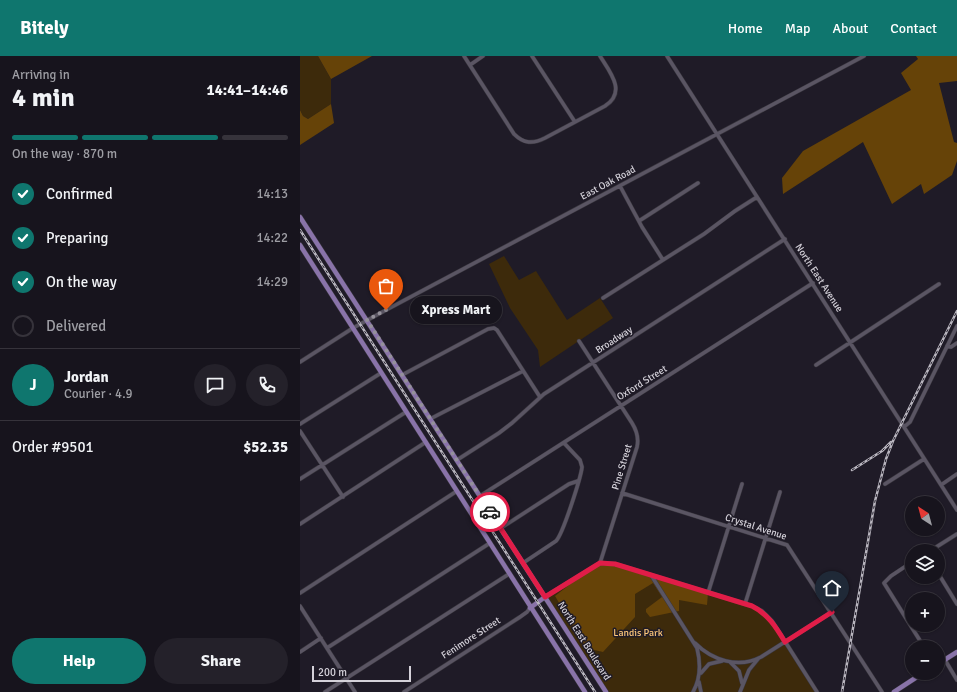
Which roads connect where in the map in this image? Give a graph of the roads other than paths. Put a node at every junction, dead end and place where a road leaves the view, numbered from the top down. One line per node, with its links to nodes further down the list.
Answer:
1 (464, 56): 7 (street)
2 (483, 56): 7 (street)
3 (532, 56): 8 (street)
4 (600, 56): 8 (street)
5 (668, 56): 9 (street, North East Avenue)
6 (864, 56): 9 (street, East Oak Road)
7 (470, 65): 8 (street)
8 (575, 122)
9 (717, 134): 11 (street, East Oak Road); 12 (street, North East Avenue)
10 (698, 183): 14 (street)
11 (620, 186): 14 (street); 21 (street, East Oak Road)
12 (757, 198): 15 (street, North East Avenue); 17 (street)
13 (300, 217): 21 (main road, North East Boulevard)
14 (639, 221): 17 (street)
15 (785, 239): 18 (street, North East Avenue); 29 (street, Broadway)
16 (300, 245): 23 (main road)
17 (663, 260): 20 (street)
18 (813, 283): 25 (street, North East Avenue); 35 (street, Oxford Street)
19 (939, 284): 25 (street)
20 (603, 298)
21 (367, 320): 23 (street, East Oak Road); 33 (main road, North East Boulevard)
22 (957, 326): 27 (street)
23 (353, 328): 28 (street, East Oak Road); 32 (main road)
24 (579, 341): 29 (street, Pine Street)
25 (850, 342): 30 (street); 39 (street, North East Avenue)
26 (957, 343): 27 (street)
27 (947, 346): 39 (street)
28 (300, 362)
29 (593, 363): 34 (street, Broadway); 35 (street, Pine Street)
30 (816, 365)
31 (523, 371): 33 (street); 34 (street); 37 (street)
32 (381, 373): 36 (main road); 38 (street)
33 (402, 375): 37 (main road, North East Boulevard)
34 (540, 398): 44 (street, Broadway)
35 (621, 406): 42 (street, Oxford Street); 54 (street, Pine Street)
36 (406, 412): 41 (main road); 45 (street)
37 (430, 419): 44 (main road, North East Boulevard)
38 (300, 424)
39 (904, 427): 43 (street, North East Avenue)
40 (300, 431): 45 (street)
41 (426, 442): 52 (main road); 56 (street)
42 (564, 443): 48 (street); 55 (street, Oxford Street)
43 (924, 459): 50 (street); 51 (street, North East Avenue)
44 (457, 460): 55 (main road, North East Boulevard)
45 (322, 465): 47 (street); 56 (street)
46 (957, 474): 51 (street)
47 (300, 479)
48 (578, 481): 60 (street); 65 (street)
49 (742, 484): 59 (street)
50 (884, 484)
51 (941, 485): 57 (street, North East Avenue)
52 (457, 492): 63 (main road); 71 (street)
53 (780, 492): 62 (street)
54 (622, 493): 59 (street, Crystal Avenue); 66 (street, Pine Street)
55 (480, 496): 60 (main road, North East Boulevard)
56 (343, 497): 58 (street)
57 (957, 510)
58 (300, 524)
59 (728, 526): 62 (street, Crystal Avenue); 72 (street)
60 (501, 528): 65 (main road, North East Boulevard)
61 (957, 534): 64 (street)
62 (766, 538): 74 (street); 78 (street, Crystal Avenue)
63 (490, 543): 68 (main road); 83 (street)
64 (941, 544)
65 (523, 563): 73 (main road, North East Boulevard)
66 (600, 563): 69 (street); 73 (street)
67 (905, 567): 80 (street)
68 (510, 574): 77 (main road); 90 (street)
69 (651, 575): 72 (street); 82 (street)
70 (945, 584): 75 (street)
71 (300, 593)
72 (708, 593): 74 (street)
73 (545, 597): 77 (main road, Fenimore Street); 99 (main road, North East Boulevard)
74 (745, 604): 81 (street)
75 (957, 604)
76 (300, 606): 79 (street)
77 (530, 608): 97 (street, Fenimore Street); 98 (main road)
78 (832, 612): 81 (street); 103 (street, Crystal Avenue)
79 (321, 638): 83 (street); 84 (street)
80 (920, 640)
81 (785, 642): 86 (street); 102 (street)
82 (695, 643): 88 (street); 91 (street)
83 (327, 648): 90 (street)
84 (300, 652)
85 (957, 652): 87 (main road)
86 (761, 657): 88 (street); 94 (street)
87 (945, 659)
88 (728, 662): 91 (street); 94 (street)
89 (945, 662): 93 (street)
90 (346, 678): 95 (street); 96 (street)
91 (699, 679): 100 (street); 101 (street)
92 (912, 680): 104 (main road)
93 (957, 680)
94 (741, 691)
95 (325, 692)
96 (355, 692)
97 (404, 692)
98 (585, 692)
99 (606, 692)
100 (693, 692)
101 (701, 692)
102 (817, 692)
103 (882, 692)
104 (894, 692)

